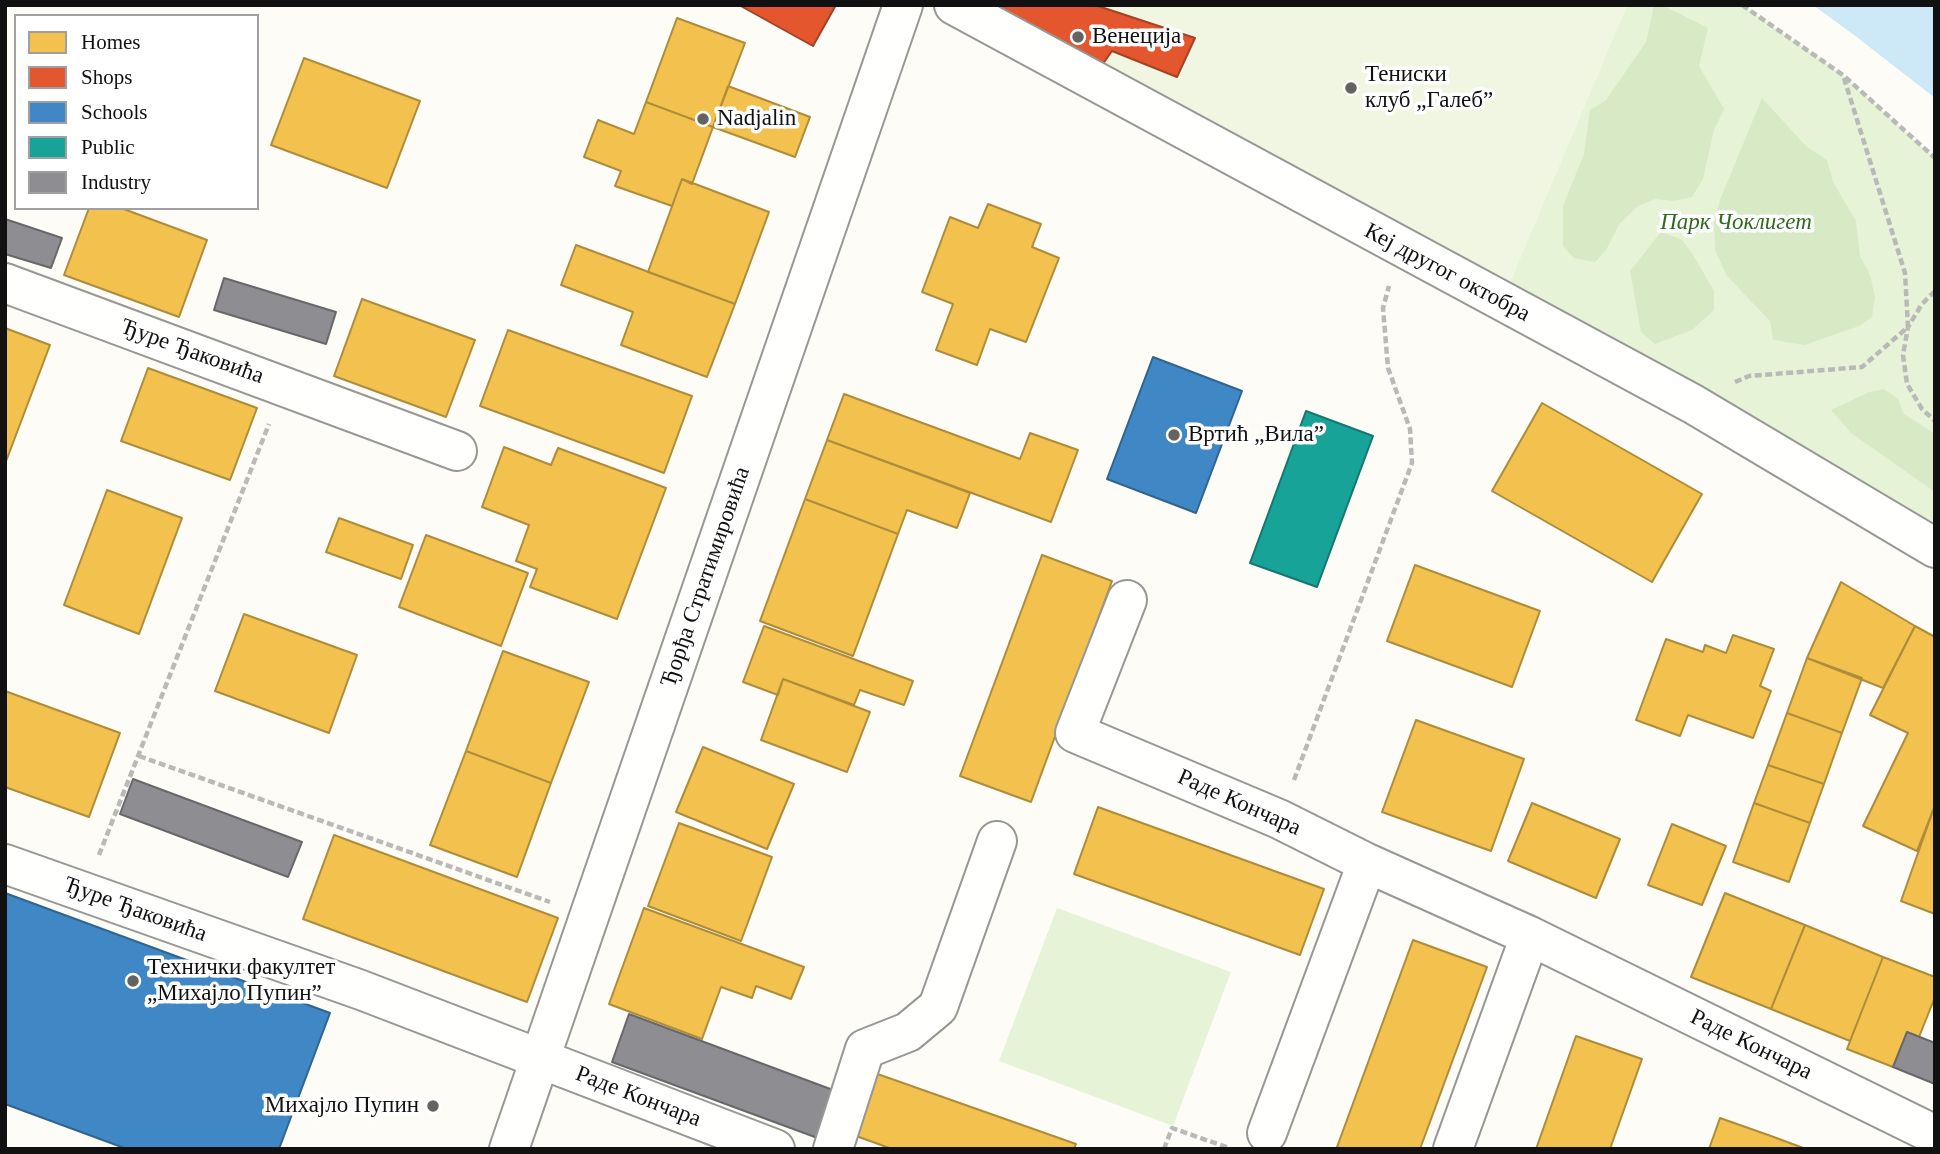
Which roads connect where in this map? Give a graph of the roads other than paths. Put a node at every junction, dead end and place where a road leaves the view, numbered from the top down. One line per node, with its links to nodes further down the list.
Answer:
1 (903, 5): 11 (street, Ђорђа Стратимировића)
2 (954, 5): 5 (street, Кеј другог октобра)
3 (5, 283): 4 (street, Ђуре Ђаковића)
4 (457, 451)
5 (1935, 548)
6 (1127, 600): 9 (street, Раде Кончара)
7 (997, 841): 17 (street)
8 (5, 863): 11 (street, Ђуре Ђаковића)
9 (1367, 863): 10 (street, Раде Кончара); 12 (street)
10 (1530, 936): 13 (street, Раде Кончара); 18 (street)
11 (541, 1059): 14 (street, Раде Кончара); 15 (street, Ђорђа Стратимировића)
12 (1267, 1133)
13 (1935, 1135)
14 (725, 1140): 16 (street, Раде Кончара)
15 (509, 1149)
16 (775, 1149)
17 (832, 1149)
18 (1453, 1149)

